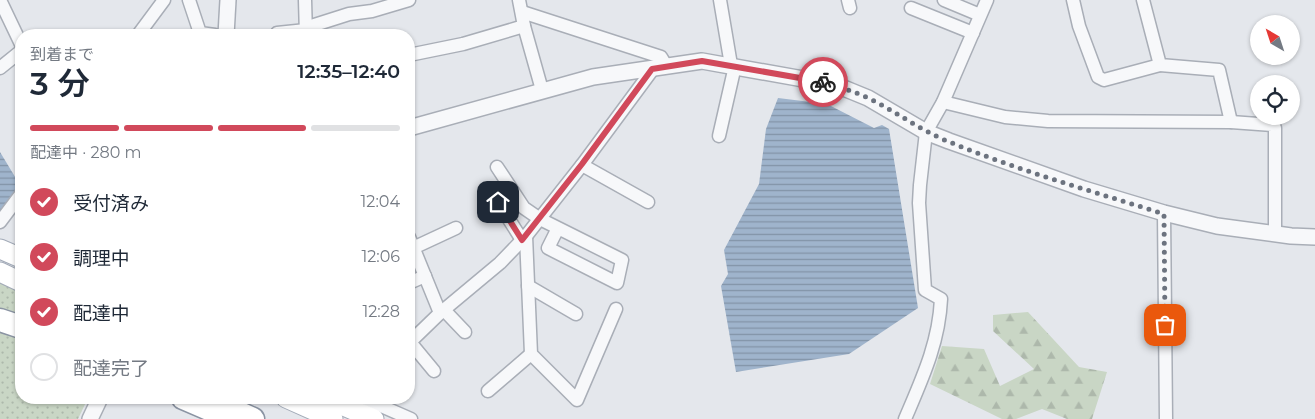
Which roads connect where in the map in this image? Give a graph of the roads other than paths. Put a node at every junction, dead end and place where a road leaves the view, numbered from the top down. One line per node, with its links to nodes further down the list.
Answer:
1 (0, 0): 21 (street)
2 (164, 0): 16 (street)
3 (189, 0): 17 (street)
4 (228, 0): 18 (street)
5 (305, 0): 19 (street)
6 (409, 0): 20 (street)
7 (720, 0): 26 (street)
8 (944, 0): 14 (street)
9 (987, 0): 14 (street)
10 (1073, 0): 25 (street)
11 (1143, 0): 25 (street)
12 (521, 6): 15 (street); 28 (street)
13 (911, 8): 22 (street)
14 (980, 15): 22 (street)
15 (524, 26): 23 (street); 29 (street)
16 (142, 29)
17 (199, 29)
18 (226, 29)
19 (306, 29)
20 (311, 29)
21 (15, 31)
22 (973, 33): 30 (street)
23 (415, 55)
24 (15, 56): 27 (street)
25 (1160, 65): 31 (street)
26 (733, 66): 28 (street); 33 (street); 34 (street)
27 (0, 68)
28 (660, 68): 29 (street); 35 (street)
29 (542, 90): 32 (street)
30 (943, 102): 31 (street); 33 (street)
31 (1231, 122): 45 (street)
32 (415, 126)
33 (926, 132): 40 (street); 82 (street)
34 (719, 136)
35 (582, 164): 39 (street); 41 (street)
36 (497, 167): 41 (street)
37 (15, 202): 42 (street)
38 (498, 202): 47 (street)
39 (648, 202)
40 (1164, 214): 45 (street); 83 (street)
41 (540, 218): 44 (street); 47 (street)
42 (0, 222)
43 (456, 228): 48 (street)
44 (558, 228)
45 (1275, 234): 46 (street)
46 (1315, 237)
47 (524, 238): 56 (street); 59 (street)
48 (415, 242)
49 (0, 249): 51 (main road)
50 (415, 252): 53 (street)
51 (15, 255)
52 (0, 272): 54 (main road)
53 (425, 276): 55 (street); 59 (street)
54 (15, 279)
55 (415, 280)
56 (528, 286): 61 (street); 67 (street)
57 (616, 309): 67 (street)
58 (0, 310): 60 (highway)
59 (442, 312): 64 (street); 65 (street)
60 (15, 314)
61 (576, 314)
62 (0, 320): 63 (highway)
63 (15, 325)
64 (465, 332)
65 (415, 337)
66 (415, 349): 68 (street)
67 (531, 354): 69 (street)
68 (434, 371)
69 (488, 391)
70 (97, 404): 76 (street)
71 (197, 404): 77 (highway)
72 (219, 404): 78 (highway)
73 (299, 404): 79 (main road)
74 (339, 404): 80 (main road)
75 (377, 404): 81 (street)
76 (90, 419)
77 (232, 419)
78 (253, 419)
79 (333, 419)
80 (374, 419)
81 (411, 419)
82 (905, 419)
83 (1166, 419)

